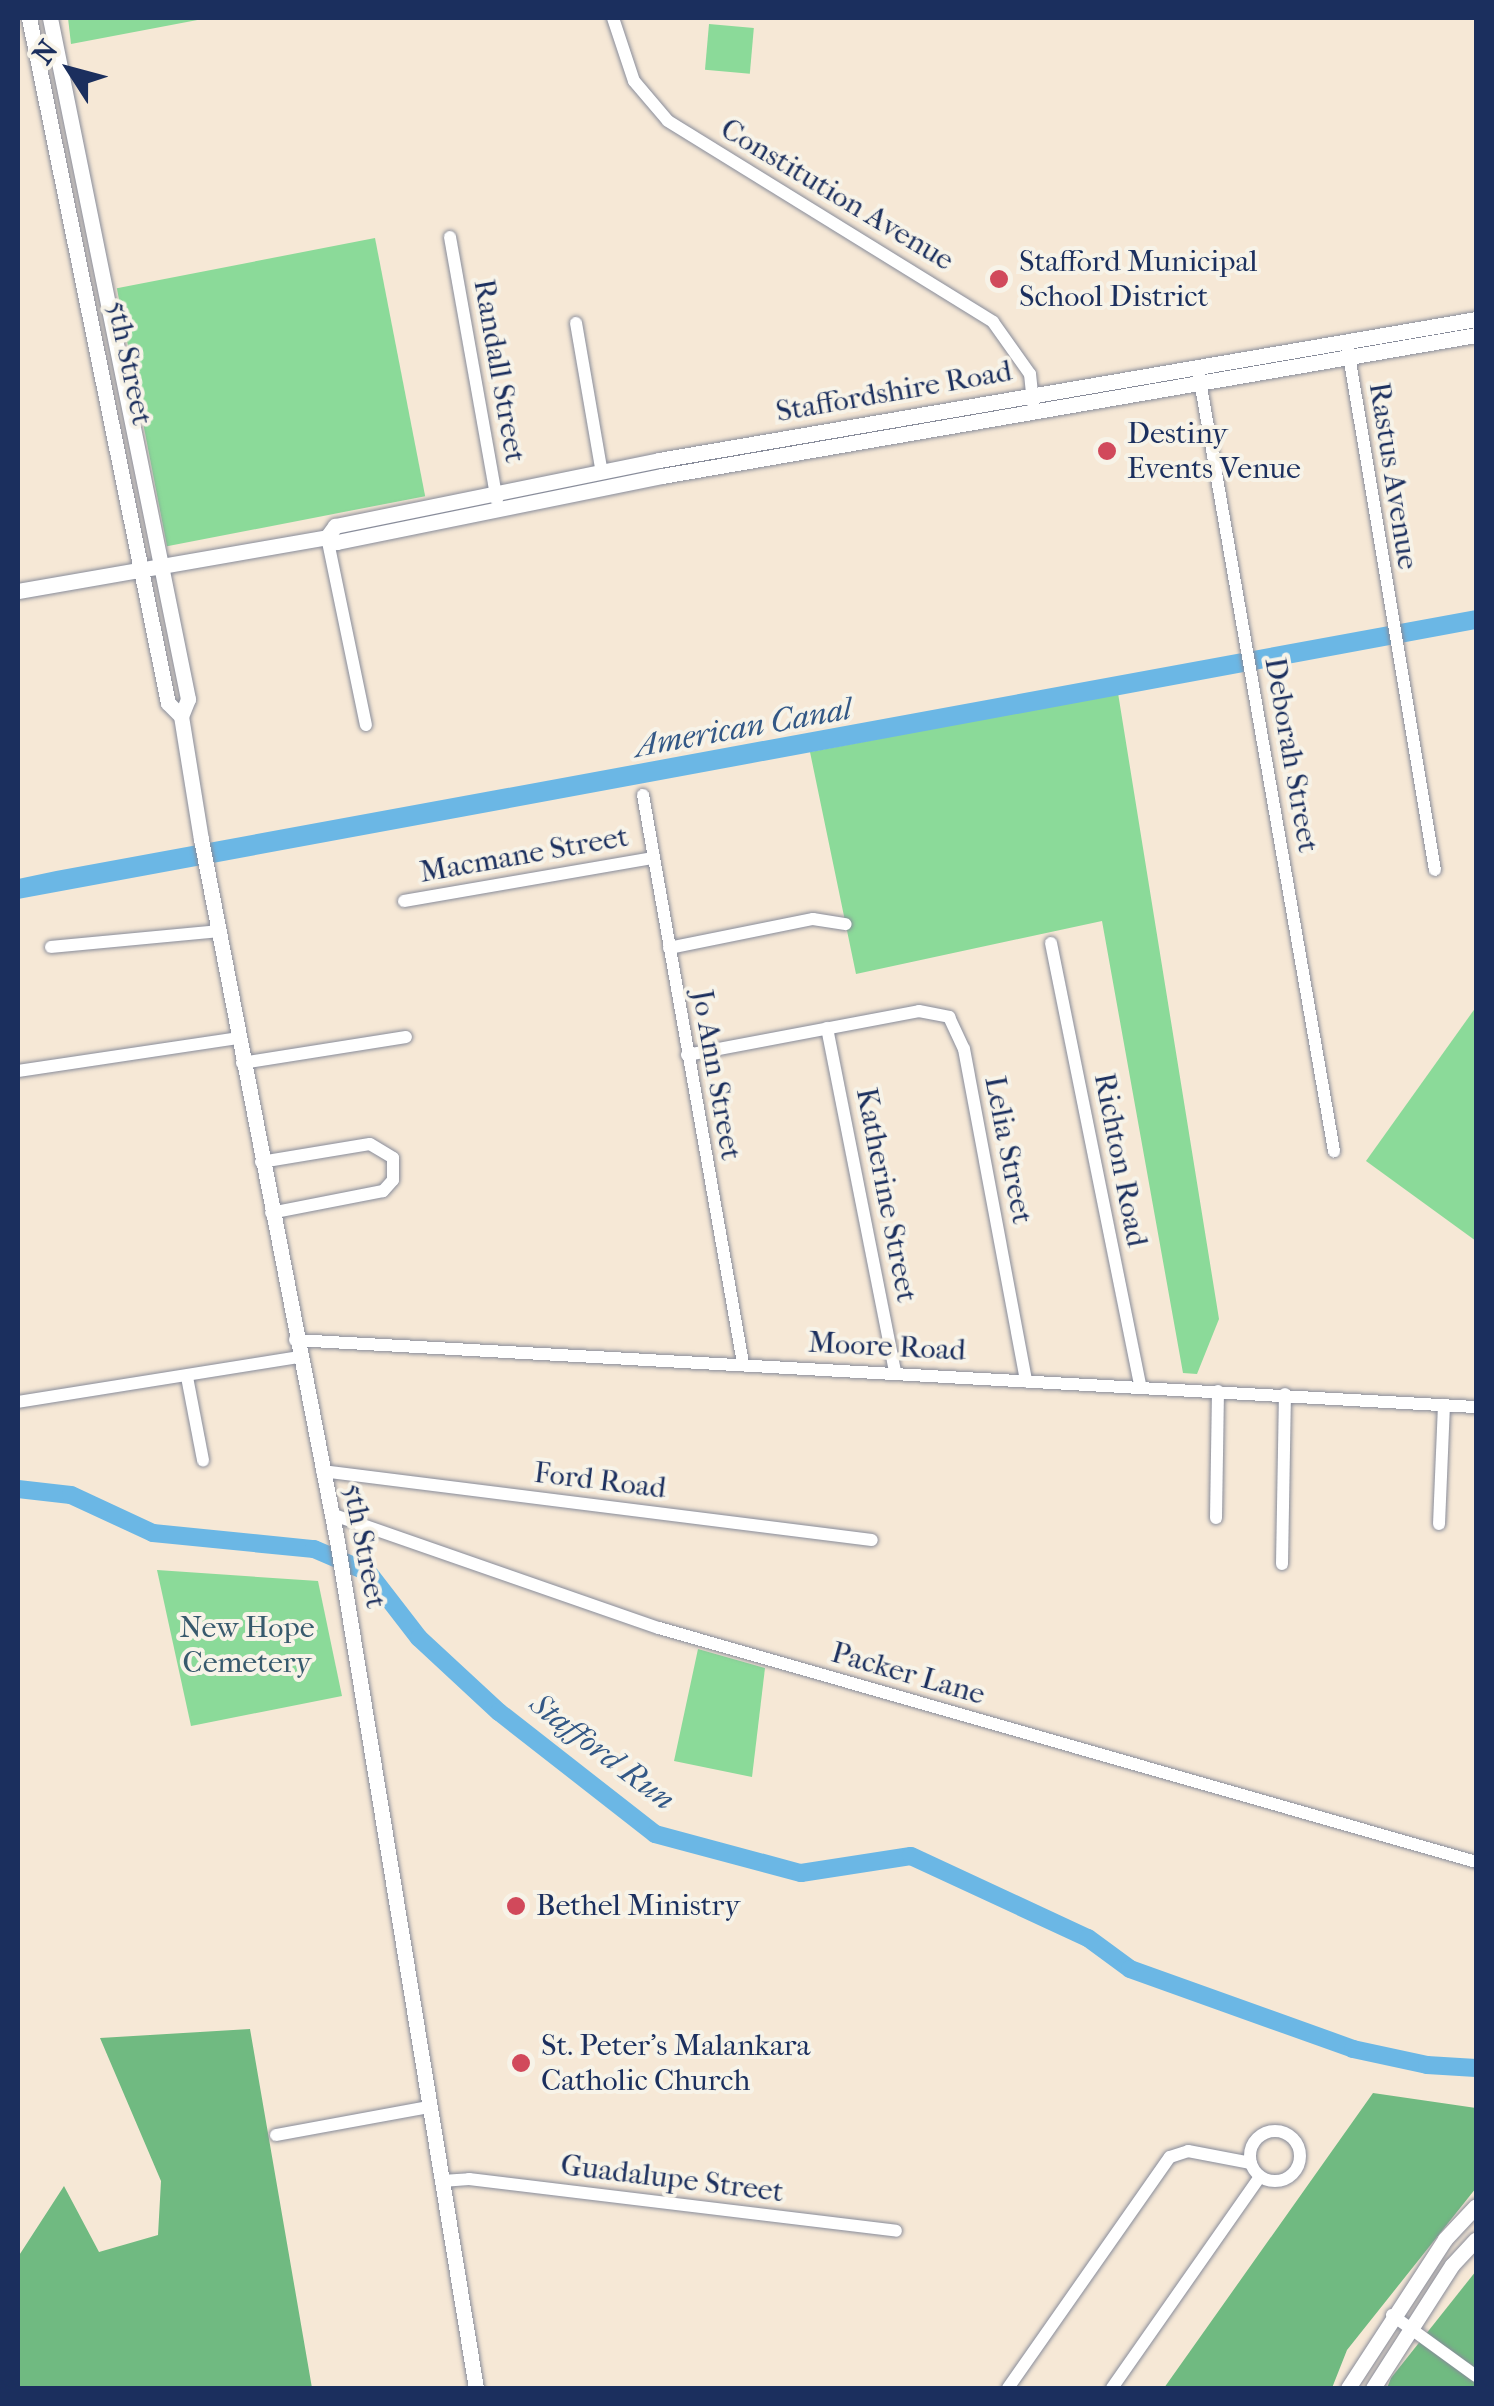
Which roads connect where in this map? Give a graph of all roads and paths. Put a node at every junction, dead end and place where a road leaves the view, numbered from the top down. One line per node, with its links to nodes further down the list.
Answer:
1 (29, 18): 5 (main road, 5th Street)
2 (50, 18): 4 (main road, 5th Street)
3 (614, 18): 18 (street, Constitution Avenue)
4 (67, 94): 5 (main road); 6 (main road, 5th Street)
5 (46, 100): 7 (main road, 5th Street)
6 (82, 170): 7 (main road); 9 (main road, 5th Street)
7 (64, 181): 10 (main road, 5th Street)
8 (450, 237): 22 (street, Randall Street)
9 (106, 286): 10 (main road); 16 (main road, 5th Street)
10 (86, 291): 17 (main road, 5th Street)
11 (1476, 319): 14 (main road, Staffordshire Road)
12 (576, 323): 21 (street)
13 (1476, 335): 14 (main road, Staffordshire Road)
14 (1348, 350): 15 (main road, Staffordshire Road); 33 (street, Rastus Avenue)
15 (1199, 375): 18 (main road, Staffordshire Road); 46 (street, Deborah Street)
16 (127, 391): 17 (main road); 19 (main road, 5th Street)
17 (108, 395): 20 (main road, 5th Street)
18 (1033, 404): 21 (main road, Staffordshire Road); 22 (main road, Staffordshire Road)
19 (141, 459): 20 (main road); 24 (main road, 5th Street)
20 (122, 463): 25 (main road, 5th Street)
21 (602, 473): 22 (main road, Staffordshire Road)
22 (497, 505): 23 (main road, Staffordshire Road)
23 (327, 537): 24 (main road, Staffordshire Road); 30 (street)
24 (163, 566): 25 (main road, Staffordshire Road); 27 (main road, 5th Street)
25 (144, 569): 26 (main road, Staffordshire Road); 28 (main road, 5th Street)
26 (18, 591)
27 (177, 644): 28 (main road); 29 (main road, 5th Street)
28 (159, 653): 29 (main road, 5th Street)
29 (181, 716): 36 (main road, 5th Street)
30 (366, 725)
31 (643, 795): 32 (street, Jo Ann Street)
32 (653, 858): 34 (street, Macmane Street); 39 (street, Jo Ann Street)
33 (1436, 870)
34 (404, 901)
35 (846, 924): 39 (street)
36 (219, 931): 38 (street); 42 (main road, 5th Street)
37 (1050, 943): 55 (street, Richton Road)
38 (51, 947)
39 (669, 948): 43 (street, Jo Ann Street)
40 (828, 1028): 43 (street, Lelia Street); 52 (street, Katherine Street); 54 (street, Lelia Street)
41 (406, 1037): 44 (street)
42 (238, 1038): 44 (main road, 5th Street); 45 (street)
43 (687, 1055): 51 (street, Jo Ann Street)
44 (242, 1063): 47 (main road, 5th Street)
45 (18, 1071)
46 (1334, 1151)
47 (261, 1162): 48 (main road, 5th Street); 48 (street)
48 (271, 1213): 49 (main road, 5th Street)
49 (294, 1340): 50 (main road, 5th Street); 51 (street, Moore Road)
50 (298, 1358): 53 (street); 62 (main road, 5th Street)
51 (743, 1364): 52 (street, Moore Road)
52 (895, 1371): 54 (street, Moore Road)
53 (187, 1377): 58 (street); 61 (street)
54 (1026, 1381): 55 (street, Moore Road)
55 (1140, 1386): 56 (street, Moore Road)
56 (1218, 1391): 57 (street, Moore Road); 64 (street)
57 (1285, 1394): 59 (street, Moore Road); 67 (street)
58 (18, 1402)
59 (1444, 1405): 60 (street, Moore Road); 65 (street)
60 (1476, 1407)
61 (203, 1460)
62 (322, 1471): 63 (main road, 5th Street); 66 (street, Ford Road)
63 (331, 1514): 68 (street, Packer Lane); 69 (main road, 5th Street)
64 (1216, 1518)
65 (1439, 1524)
66 (872, 1540)
67 (1282, 1564)
68 (1476, 1862)
69 (430, 2107): 70 (street); 73 (main road, 5th Street)
70 (276, 2135)
71 (1251, 2164): 72 (street); 72 (street); 81 (street)
72 (1260, 2177): 82 (street)
73 (442, 2181): 75 (street, Guadalupe Street); 80 (main road, 5th Street)
74 (1476, 2206): 77 (main road)
75 (896, 2231)
76 (1476, 2240): 78 (main road)
77 (1392, 2314): 78 (street); 83 (main road)
78 (1410, 2326): 79 (street); 84 (main road)
79 (1476, 2376)
80 (476, 2388)
81 (1008, 2388)
82 (1112, 2388)
83 (1348, 2388)
84 (1373, 2388)

